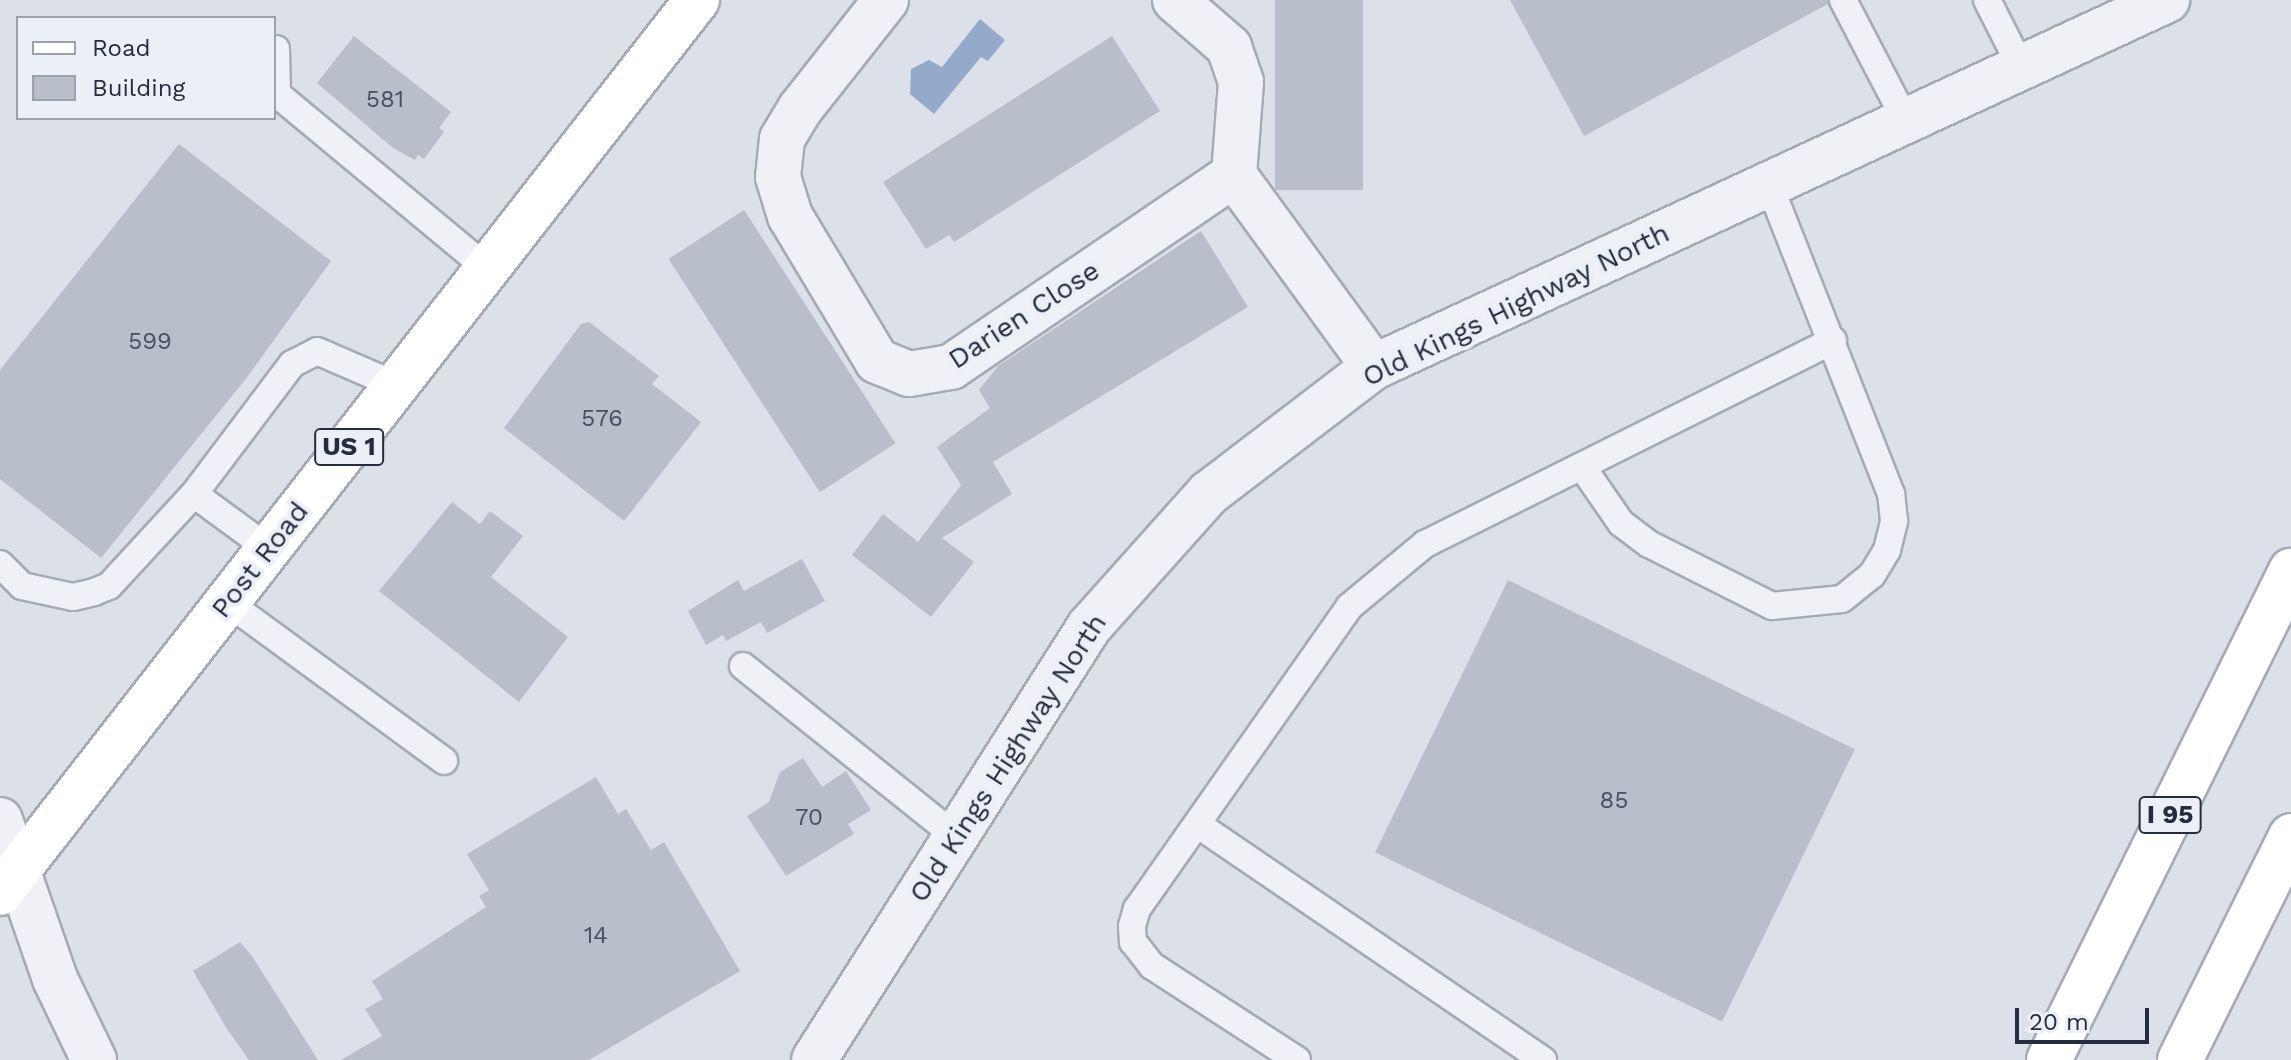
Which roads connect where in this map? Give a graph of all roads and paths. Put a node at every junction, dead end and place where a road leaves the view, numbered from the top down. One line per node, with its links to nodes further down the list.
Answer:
1 (697, 0): 12 (main road, Post Road / US 1)
2 (886, 0): 10 (street, Darien Close)
3 (1175, 0): 10 (street)
4 (1843, 0): 9 (lane)
5 (1987, 0): 8 (lane)
6 (2167, 0): 8 (street, Old Kings Highway North)
7 (276, 49): 12 (lane)
8 (2021, 67): 9 (street, Old Kings Highway North)
9 (1906, 121): 11 (street, Old Kings Highway North)
10 (1234, 175): 14 (street)
11 (1769, 184): 13 (lane); 14 (street, Old Kings Highway North)
12 (488, 269): 15 (main road, Post Road / US 1)
13 (1833, 341): 16 (lane); 16 (lane)
14 (1374, 367): 26 (street, Old Kings Highway North)
15 (398, 386): 17 (lane); 18 (main road, Post Road / US 1)
16 (1583, 468): 25 (lane)
17 (194, 494): 18 (lane); 19 (lane)
18 (269, 549): 21 (main road, Post Road / US 1)
19 (0, 564)
20 (2291, 571): 33 (main road, I 95)
21 (227, 602): 23 (lane); 28 (main road, Post Road / US 1)
22 (743, 666): 26 (lane)
23 (444, 761)
24 (0, 820): 28 (street)
25 (1197, 824): 31 (lane); 32 (lane)
26 (954, 835): 30 (street, Old Kings Highway North)
27 (2291, 836): 34 (main road)
28 (8, 883): 29 (street)
29 (94, 1060)
30 (814, 1060)
31 (1297, 1060)
32 (1543, 1060)
33 (2049, 1060)
34 (2180, 1060)

